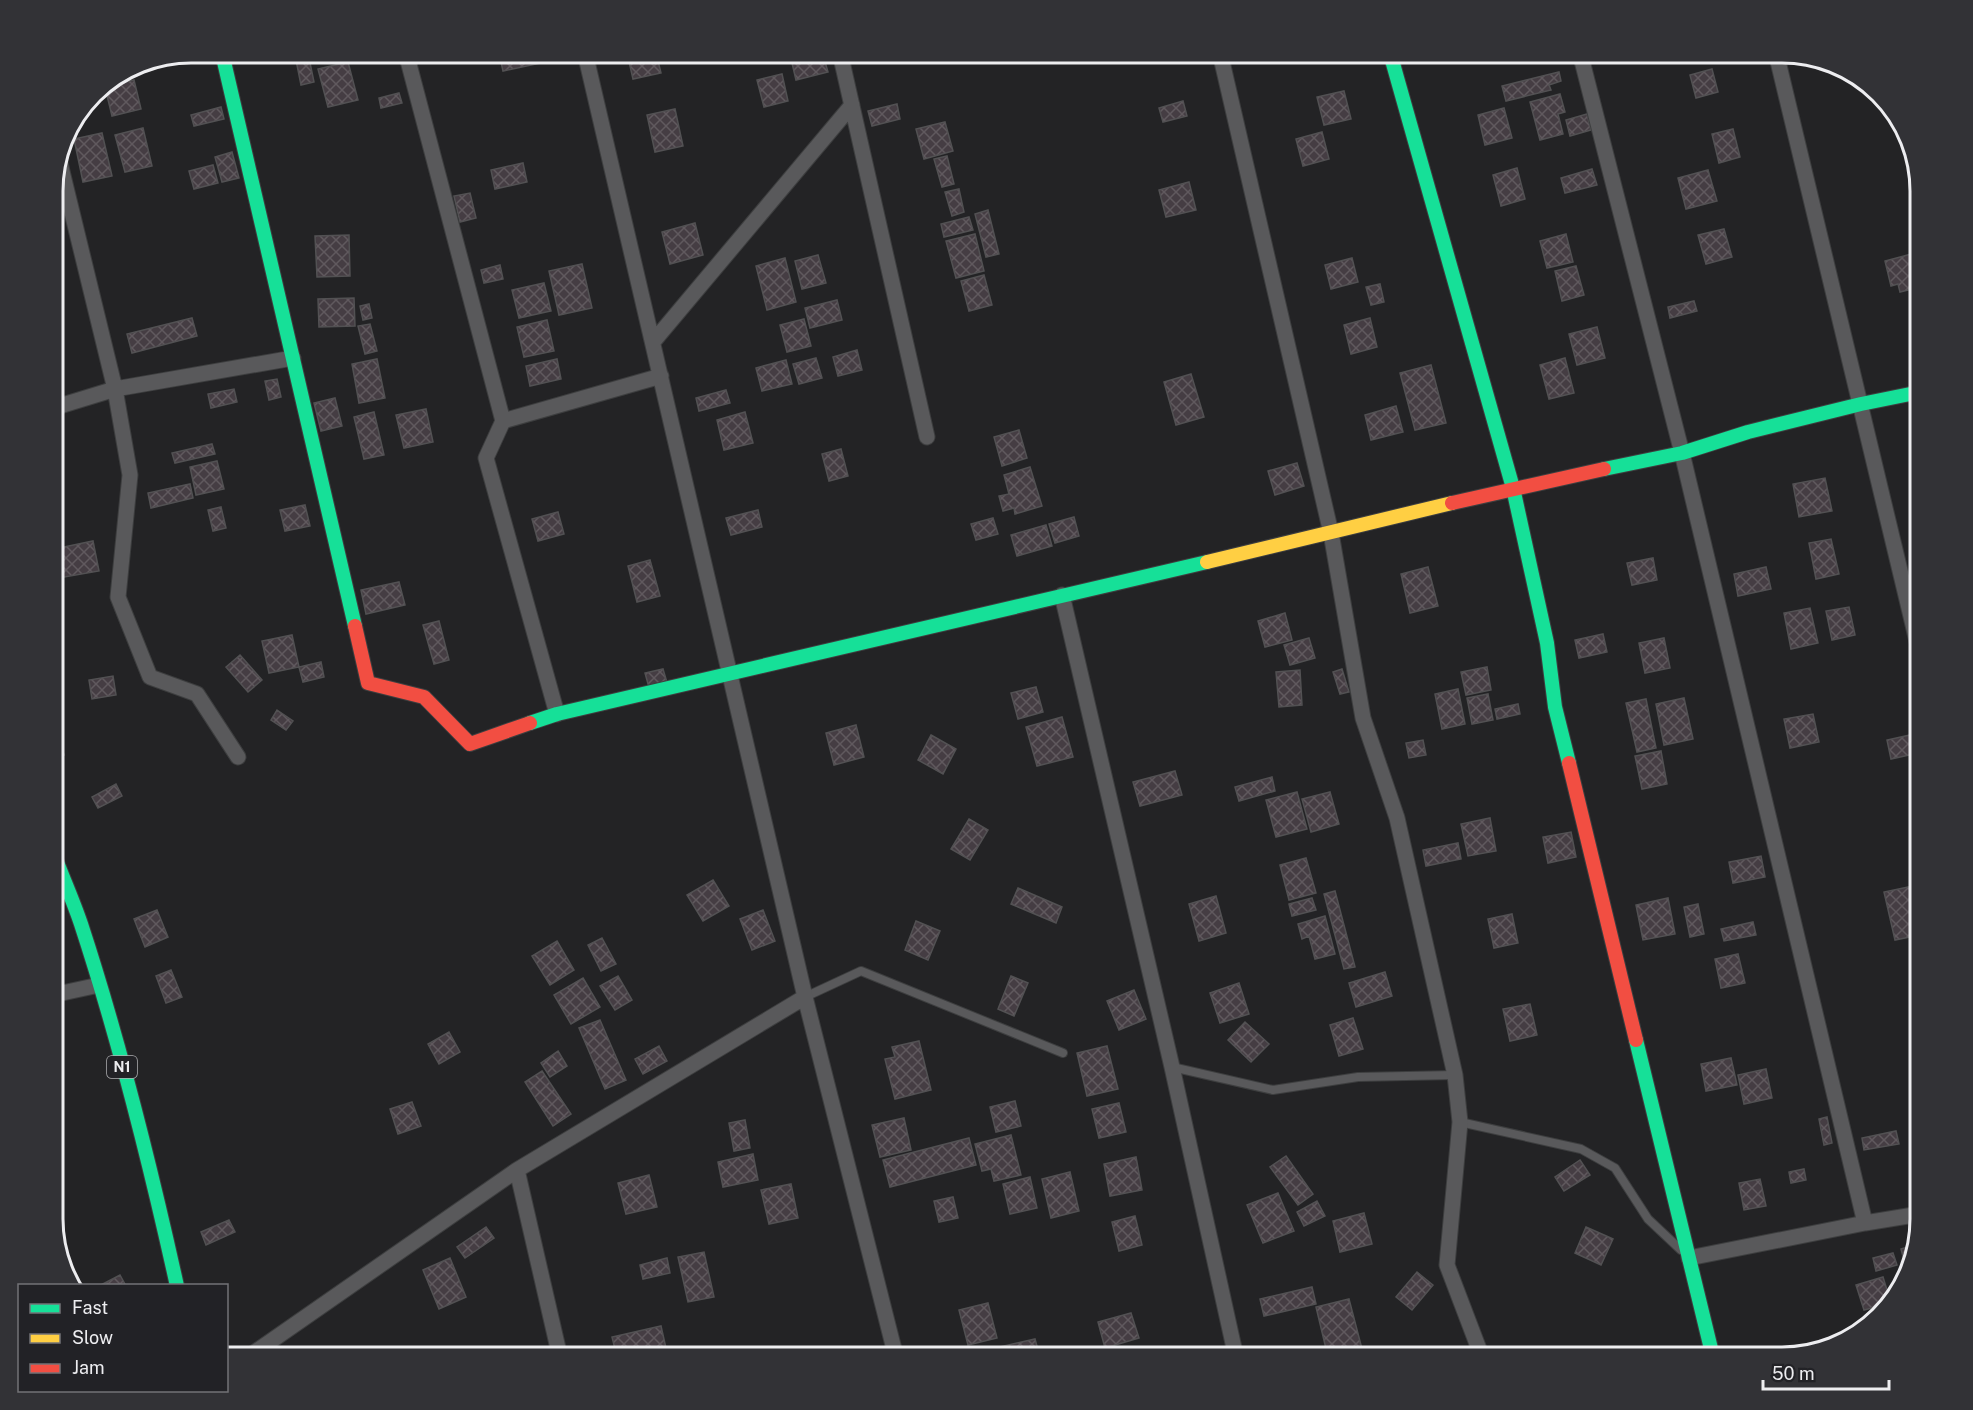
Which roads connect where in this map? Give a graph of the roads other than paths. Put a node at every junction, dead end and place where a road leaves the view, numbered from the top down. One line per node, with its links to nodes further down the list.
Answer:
1 (225, 63): 12 (main road)
2 (409, 63): 18 (street)
3 (588, 63): 11 (street)
4 (842, 63): 9 (street)
5 (1223, 63): 22 (street)
6 (1393, 63): 21 (main road)
7 (1583, 63): 20 (street)
8 (1779, 63): 16 (street)
9 (852, 105): 11 (street); 19 (street)
10 (64, 178): 14 (street)
11 (653, 342): 13 (street)
12 (293, 358): 14 (street); 26 (main road)
13 (661, 376): 18 (street); 25 (street)
14 (115, 388): 17 (street); 27 (street)
15 (1910, 394): 16 (main road)
16 (1861, 404): 20 (main road); 24 (street)
17 (63, 405)
18 (503, 421): 26 (street)
19 (927, 437)
20 (1682, 453): 21 (main road); 38 (street)
21 (1513, 488): 22 (main road); 39 (main road)
22 (1331, 533): 23 (main road); 34 (street)
23 (1062, 595): 25 (main road); 33 (street)
24 (1910, 612)
25 (730, 675): 26 (main road); 31 (street)
26 (557, 714)
27 (238, 757)
28 (63, 877): 29 (main road, N1)
29 (99, 985): 30 (street); 40 (main road, N1)
30 (63, 993)
31 (805, 997): 32 (lane); 36 (street); 43 (street)
32 (1063, 1053)
33 (1172, 1067): 34 (lane); 44 (street)
34 (1455, 1075): 35 (street)
35 (1460, 1122): 39 (lane); 45 (street)
36 (517, 1170): 41 (street); 42 (street)
37 (1910, 1216): 38 (street)
38 (1865, 1223): 39 (street)
39 (1689, 1257): 46 (main road)
40 (177, 1284)
41 (264, 1347)
42 (557, 1347)
43 (893, 1347)
44 (1234, 1347)
45 (1478, 1347)
46 (1710, 1347)

